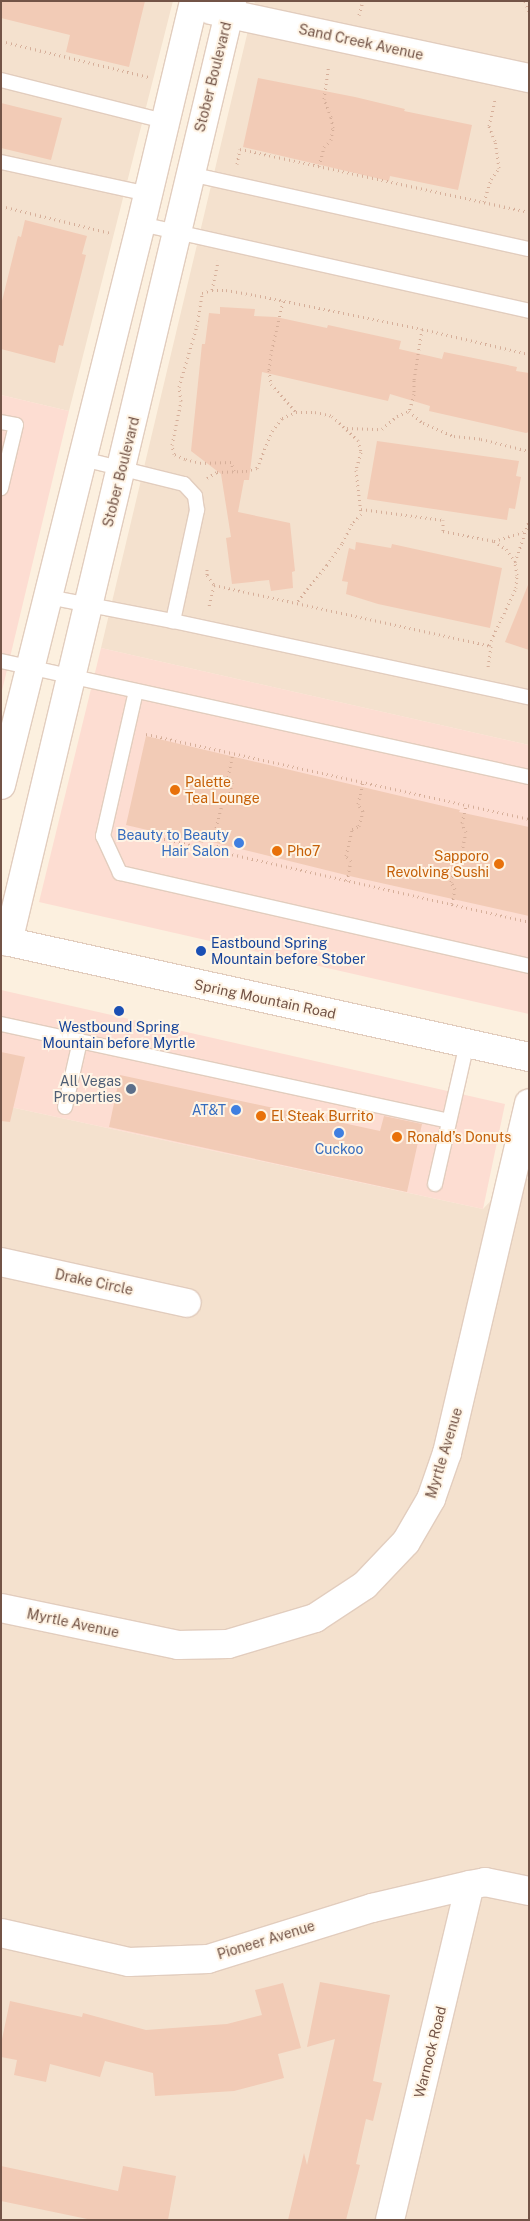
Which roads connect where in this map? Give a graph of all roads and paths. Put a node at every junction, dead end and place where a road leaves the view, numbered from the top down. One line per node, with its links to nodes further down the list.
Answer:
1 (363, 1): 6 (path)
2 (525, 1): 5 (path)
3 (193, 4): 4 (street, Sand Creek Avenue); 13 (street)
4 (230, 7): 10 (street, Sand Creek Avenue); 16 (street, Stober Boulevard)
5 (529, 12)
6 (359, 16)
7 (1, 41): 9 (path)
8 (329, 65): 15 (path)
9 (150, 77)
10 (529, 78)
11 (1, 80): 13 (lane)
12 (495, 100): 19 (path)
13 (164, 121): 18 (street)
14 (1, 162): 18 (lane)
15 (319, 166): 17 (path); 19 (path)
16 (190, 174): 17 (lane); 23 (street, Stober Boulevard)
17 (232, 184): 25 (lane)
18 (148, 194): 22 (street)
19 (484, 202): 21 (path)
20 (1, 206): 24 (path)
21 (529, 212)
22 (141, 224): 23 (lane); 37 (street)
23 (178, 231): 29 (lane); 38 (street, Stober Boulevard)
24 (112, 233)
25 (529, 249)
26 (212, 256): 27 (path)
27 (212, 290): 28 (path); 39 (path)
28 (283, 301): 30 (path); 33 (path)
29 (529, 311)
30 (422, 329): 31 (path); 32 (path)
31 (529, 354)
32 (409, 411): 35 (path); 36 (path)
33 (296, 412): 35 (path); 39 (path)
34 (1, 422): 41 (lane)
35 (347, 428): 42 (path)
36 (529, 450)
37 (83, 459): 38 (lane); 49 (street)
38 (122, 470): 51 (street, Stober Boulevard); 52 (lane)
39 (234, 471): 40 (path)
40 (206, 478)
41 (1, 488)
42 (361, 509): 45 (path); 50 (path)
43 (529, 521): 44 (path)
44 (525, 532): 45 (path); 47 (path)
45 (494, 541): 47 (path)
46 (207, 562): 48 (path)
47 (515, 562): 54 (path)
48 (214, 585): 50 (path); 53 (path)
49 (48, 597): 51 (lane); 56 (street)
50 (296, 603): 54 (path)
51 (88, 604): 52 (lane); 58 (street, Stober Boulevard)
52 (173, 621): 53 (lane)
53 (204, 628): 60 (lane)
54 (489, 645): 57 (path)
55 (1, 661): 56 (lane)
56 (30, 667): 58 (lane); 65 (street)
57 (496, 670)
58 (70, 675): 59 (lane); 73 (street, Stober Boulevard)
59 (136, 691): 61 (lane); 63 (lane)
60 (529, 697)
61 (127, 730): 62 (path); 68 (lane)
62 (233, 753): 64 (path); 69 (path)
63 (529, 777)
64 (363, 782): 66 (path); 70 (path)
65 (1, 785)
66 (466, 805): 67 (path); 71 (path)
67 (529, 819)
68 (105, 826): 69 (path); 74 (lane)
69 (217, 851): 70 (path)
70 (347, 881): 71 (path)
71 (452, 904): 72 (path)
72 (529, 922)
73 (4, 941): 77 (street, Spring Mountain Road)
74 (529, 966)
75 (1, 1024): 76 (lane)
76 (80, 1041): 80 (lane); 81 (lane)
77 (467, 1043): 78 (street, Spring Mountain Road); 81 (lane)
78 (529, 1057)
79 (529, 1104): 82 (street, Myrtle Avenue)
80 (65, 1107)
81 (449, 1121): 83 (lane)
82 (526, 1136): 86 (street, Myrtle Avenue)
83 (435, 1184)
84 (1, 1262): 85 (street, Drake Circle)
85 (187, 1303)
86 (1, 1608)
87 (470, 1885): 88 (street, Pioneer Avenue); 89 (street, Pioneer Avenue); 90 (street, Warnock Road)
88 (529, 1891)
89 (1, 1933)
90 (390, 2220)

